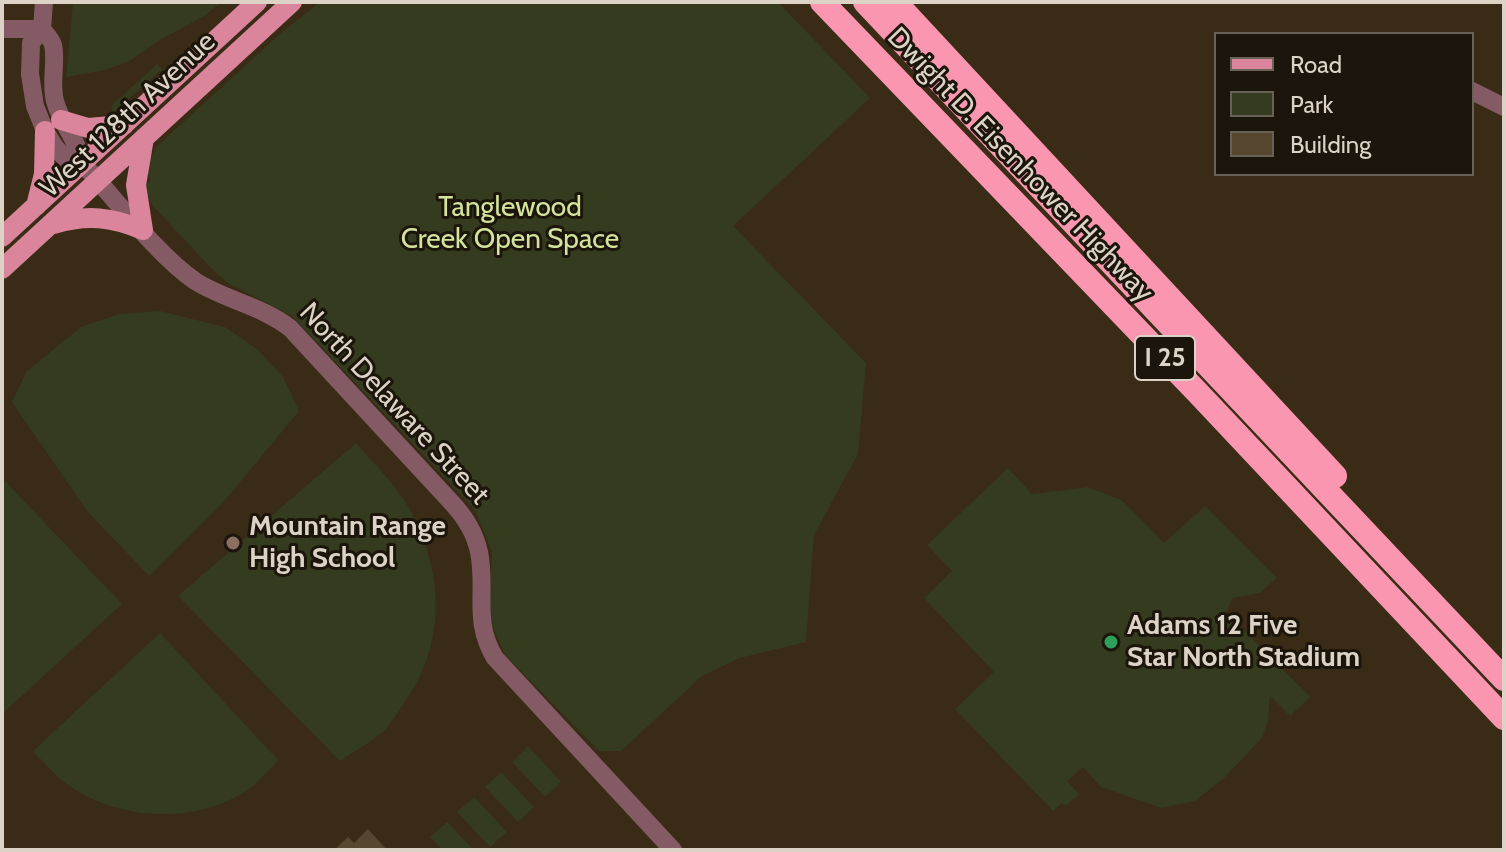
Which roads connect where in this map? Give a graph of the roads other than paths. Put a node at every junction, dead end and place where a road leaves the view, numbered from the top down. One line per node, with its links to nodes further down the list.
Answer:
1 (44, 2): 9 (street, North Delaware Street)
2 (257, 2): 12 (main road, West 128th Avenue)
3 (292, 2): 14 (main road, West 128th Avenue)
4 (822, 2): 25 (highway, Dwight D. Eisenhower Highway / I 25)
5 (844, 2): 24 (highway)
6 (865, 2): 23 (highway)
7 (895, 2): 22 (highway, Dwight D. Eisenhower Highway / I 25)
8 (2, 29): 9 (street)
9 (42, 29): 13 (street, North Delaware Street)
10 (1474, 92): 11 (street)
11 (1504, 107)
12 (124, 125): 13 (main road); 15 (main road, West 128th Avenue)
13 (53, 126): 15 (street, North Delaware Street); 17 (main road)
14 (144, 138): 16 (main road, West 128th Avenue); 19 (main road)
15 (82, 163): 16 (street, North Delaware Street); 17 (main road, West 128th Avenue)
16 (98, 180): 18 (main road, West 128th Avenue); 19 (street, North Delaware Street)
17 (36, 206): 20 (main road, West 128th Avenue)
18 (48, 226): 19 (main road); 21 (main road, West 128th Avenue)
19 (143, 230): 26 (street, North Delaware Street)
20 (2, 237)
21 (2, 269)
22 (1504, 661)
23 (1504, 679)
24 (1504, 701)
25 (1504, 718)
26 (673, 850)

